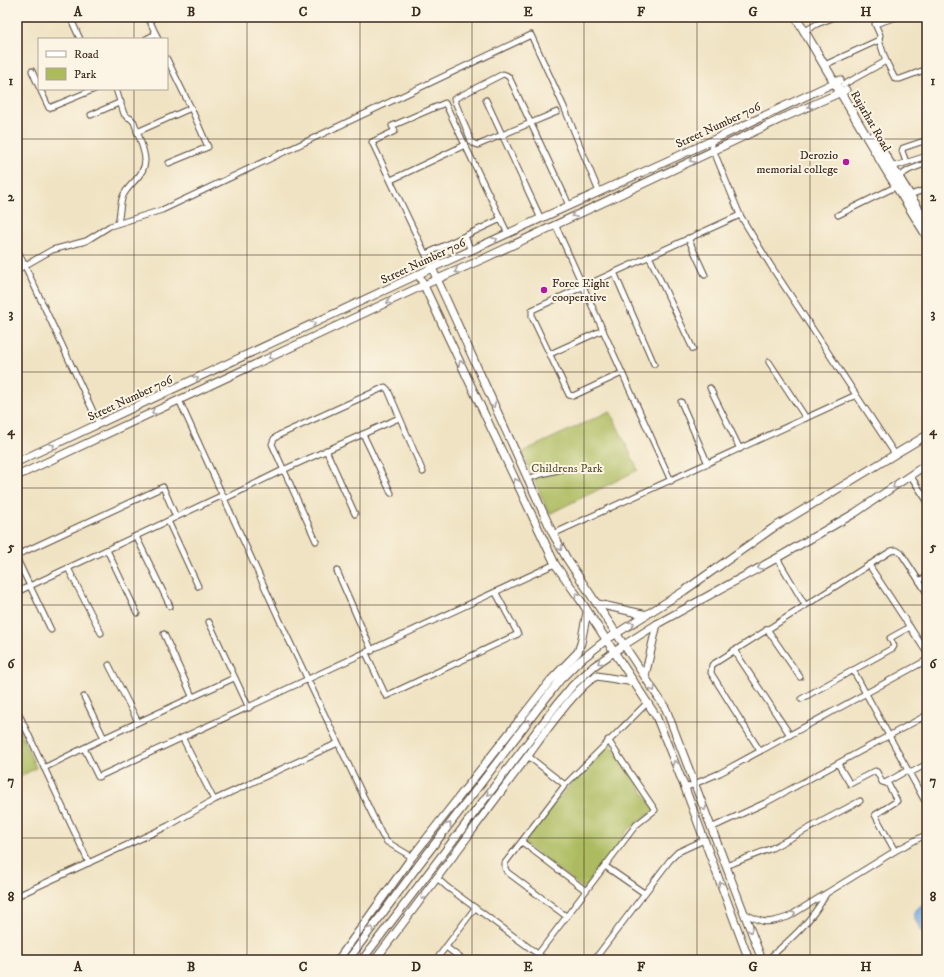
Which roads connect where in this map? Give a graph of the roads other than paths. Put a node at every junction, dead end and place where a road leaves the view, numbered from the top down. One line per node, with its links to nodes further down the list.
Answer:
1 (70, 17): 9 (street)
2 (148, 17): 8 (street)
3 (796, 17): 7 (main road, Rajarhat Road)
4 (801, 17): 7 (main road, Rajarhat Road)
5 (836, 17): 7 (street)
6 (897, 17): 10 (street)
7 (806, 30): 13 (main road, Rajarhat Road); 17 (main road, Rajarhat Road)
8 (157, 36)
9 (80, 38)
10 (879, 40): 12 (street); 13 (street)
11 (168, 61): 23 (street)
12 (886, 61): 14 (street); 17 (street)
13 (829, 63): 17 (main road, Rajarhat Road)
14 (927, 69)
15 (32, 71): 16 (street)
16 (38, 84)
17 (841, 86): 30 (street, Street Number 706); 32 (street, one-way to 32); 37 (main road, Rajarhat Road); 40 (main road, Rajarhat Road)
18 (41, 90): 19 (street)
19 (93, 90)
20 (116, 90): 22 (street)
21 (486, 100): 28 (street)
22 (121, 102): 25 (street); 27 (street)
23 (191, 108): 27 (street); 35 (street)
24 (558, 112): 26 (street)
25 (91, 115)
26 (531, 124): 28 (street); 28 (street); 44 (street)
27 (137, 132): 49 (street)
28 (503, 136): 48 (street)
29 (927, 140): 34 (street)
30 (710, 142): 32 (street); 42 (street, Street Number 706)
31 (465, 145): 39 (street); 39 (street); 47 (street)
32 (713, 150): 45 (street); 51 (street, one-way to 51)
33 (927, 156): 34 (street)
34 (906, 162): 37 (street)
35 (169, 163)
36 (927, 163): 38 (street)
37 (892, 167): 38 (main road, Rajarhat Road)
38 (898, 177): 43 (main road, Rajarhat Road)
39 (391, 180): 58 (street)
40 (896, 186): 43 (main road, Rajarhat Road); 46 (street)
41 (927, 189): 43 (street)
42 (599, 192): 44 (street, Street Number 706); 49 (street)
43 (907, 196): 50 (main road, Rajarhat Road); 54 (main road, Rajarhat Road)
44 (569, 206): 48 (street, Street Number 706)
45 (740, 214): 55 (street); 76 (street)
46 (838, 215)
47 (501, 219): 52 (street); 53 (street)
48 (541, 219): 52 (street, Street Number 706)
49 (118, 223): 60 (street)
50 (927, 223)
51 (555, 224): 66 (street, one-way to 66); 68 (street)
52 (508, 234): 57 (street, Street Number 706, one-way to 52)
53 (465, 236): 57 (street); 58 (street)
54 (927, 236)
55 (688, 238): 59 (street); 65 (street)
56 (17, 249): 60 (street)
57 (471, 251): 61 (street, Street Number 706)
58 (426, 254): 61 (street)
59 (649, 256): 63 (street); 70 (street)
60 (25, 266): 62 (street); 81 (street)
61 (432, 268): 64 (street, Street Number 706); 66 (street)
62 (17, 270)
63 (614, 272): 68 (street); 73 (street)
64 (419, 275): 67 (street); 81 (street, Street Number 706, one-way to 64)
65 (705, 275)
66 (437, 280): 67 (street); 95 (street, one-way to 95)
67 (424, 285): 77 (street, one-way to 77); 110 (street, one-way to 67)
68 (583, 287): 69 (street); 71 (street)
69 (602, 330): 71 (street); 74 (street)
70 (693, 349)
71 (550, 354): 74 (street)
72 (769, 362): 80 (street)
73 (654, 364)
74 (622, 373): 96 (street)
75 (710, 388): 84 (street)
76 (856, 395): 80 (street); 86 (street)
77 (179, 400): 94 (street, one-way to 94); 98 (street)
78 (681, 402): 88 (street)
79 (399, 418): 82 (street); 91 (street); 92 (street)
80 (806, 418): 84 (street)
81 (99, 424): 87 (street, Street Number 706, one-way to 81)
82 (363, 434): 85 (street); 97 (street)
83 (927, 435): 86 (street)
84 (740, 449): 88 (street)
85 (326, 450): 91 (street); 100 (street)
86 (894, 454): 126 (street)
87 (17, 462)
88 (708, 464): 96 (street)
89 (927, 464): 93 (street)
90 (562, 469): 95 (street)
91 (283, 470): 98 (street); 105 (street)
92 (423, 472)
93 (910, 475): 99 (street); 108 (street, one-way to 108)
94 (17, 476)
95 (527, 479): 103 (street)
96 (672, 481): 103 (street)
97 (391, 493)
98 (224, 497): 101 (street); 148 (street)
99 (927, 501)
100 (355, 514)
101 (176, 517): 102 (street); 107 (street)
102 (168, 521): 104 (street); 117 (street)
103 (553, 534): 121 (street, one-way to 121)
104 (136, 536): 106 (street); 123 (street)
105 (316, 541)
106 (107, 550): 112 (street); 125 (street)
107 (17, 555)
108 (777, 558): 122 (street); 128 (street, one-way to 128)
109 (17, 559): 116 (street)
110 (555, 564): 119 (street); 124 (street, one-way to 110)
111 (869, 565): 115 (street); 122 (street); 129 (street)
112 (68, 568): 116 (street); 132 (street)
113 (336, 571): 137 (street)
114 (927, 576): 115 (street)
115 (919, 581): 120 (street)
116 (29, 586): 118 (street); 131 (street)
117 (198, 586)
118 (17, 592)
119 (496, 593): 137 (street); 140 (street)
120 (927, 593)
121 (598, 604): 126 (street); 134 (street)
122 (805, 605): 130 (street)
123 (170, 606)
124 (587, 612): 135 (street); 167 (street)
125 (137, 613)
126 (647, 615): 134 (street, one-way to 126)
127 (209, 622): 147 (street)
128 (657, 624): 136 (street); 145 (street)
129 (910, 627): 141 (street); 144 (street)
130 (768, 629): 138 (street); 146 (street)
131 (51, 630)
132 (100, 633)
133 (164, 634): 151 (street)
134 (617, 634): 135 (street); 136 (street)
135 (606, 640): 139 (street); 173 (street, one-way to 135)
136 (624, 645): 139 (street); 145 (street)
137 (372, 650): 140 (street)
138 (734, 650): 159 (street); 166 (street)
139 (613, 652): 149 (street); 172 (street, one-way to 172)
140 (366, 653): 148 (street)
141 (927, 653)
142 (927, 660): 150 (street)
143 (109, 665): 158 (street)
144 (853, 670): 150 (street); 153 (street)
145 (645, 676): 177 (street, one-way to 177)
146 (800, 677)
147 (234, 678): 151 (street); 155 (street)
148 (309, 680): 155 (street); 164 (street)
149 (634, 682): 154 (street); 168 (street)
150 (866, 693): 159 (street); 160 (street)
151 (192, 696): 158 (street)
152 (84, 697): 161 (street)
153 (801, 699)
154 (648, 702): 163 (street); 179 (street, one-way to 154)
155 (249, 708): 162 (street)
156 (17, 710): 171 (street)
157 (927, 715): 160 (street)
158 (138, 722): 161 (street)
159 (790, 735): 166 (street)
160 (889, 736): 169 (street); 174 (street)
161 (104, 738): 165 (street)
162 (183, 739): 165 (street); 180 (street)
163 (608, 740): 178 (street); 190 (street)
164 (338, 743): 180 (street); 188 (street)
165 (84, 748): 171 (street)
166 (760, 751): 177 (street)
167 (491, 756): 173 (street); 188 (street)
168 (528, 756): 175 (street); 178 (street)
169 (838, 764): 176 (street); 183 (street)
170 (927, 764): 174 (street)
171 (44, 768): 189 (street)
172 (508, 768): 175 (street); 205 (street, one-way to 205)
173 (491, 770): 204 (street, one-way to 173)
174 (909, 772): 176 (street); 182 (street)
175 (508, 782): 192 (street)
176 (888, 782): 187 (street)
177 (694, 783): 179 (street); 183 (street, one-way to 183)
178 (565, 785): 186 (street)
179 (685, 788): 185 (street)
180 (214, 800): 189 (street)
181 (860, 801): 191 (street)
182 (927, 805)
183 (711, 828): 191 (street)
184 (927, 834): 187 (street)
185 (704, 840): 195 (street); 211 (street, one-way to 185)
186 (522, 842): 193 (street); 199 (street)
187 (896, 851): 194 (street)
188 (412, 857): 203 (street)
189 (89, 863): 196 (street)
190 (605, 866): 193 (street); 195 (street)
191 (726, 866): 198 (street)
192 (437, 878): 197 (street); 206 (street, one-way to 206)
193 (585, 890): 199 (street)
194 (826, 893): 198 (street, one-way to 194); 212 (street)
195 (644, 894): 210 (street)
196 (17, 896)
197 (475, 908): 200 (street); 201 (street)
198 (744, 913): 202 (street, one-way to 202)
199 (566, 916): 201 (street)
200 (446, 947): 207 (street); 208 (street)
201 (538, 954): 209 (street)
202 (759, 959)
203 (338, 960)
204 (348, 960)
205 (362, 960)
206 (375, 960)
207 (436, 960)
208 (463, 960)
209 (546, 960)
210 (594, 960)
211 (749, 960)
212 (767, 960)

